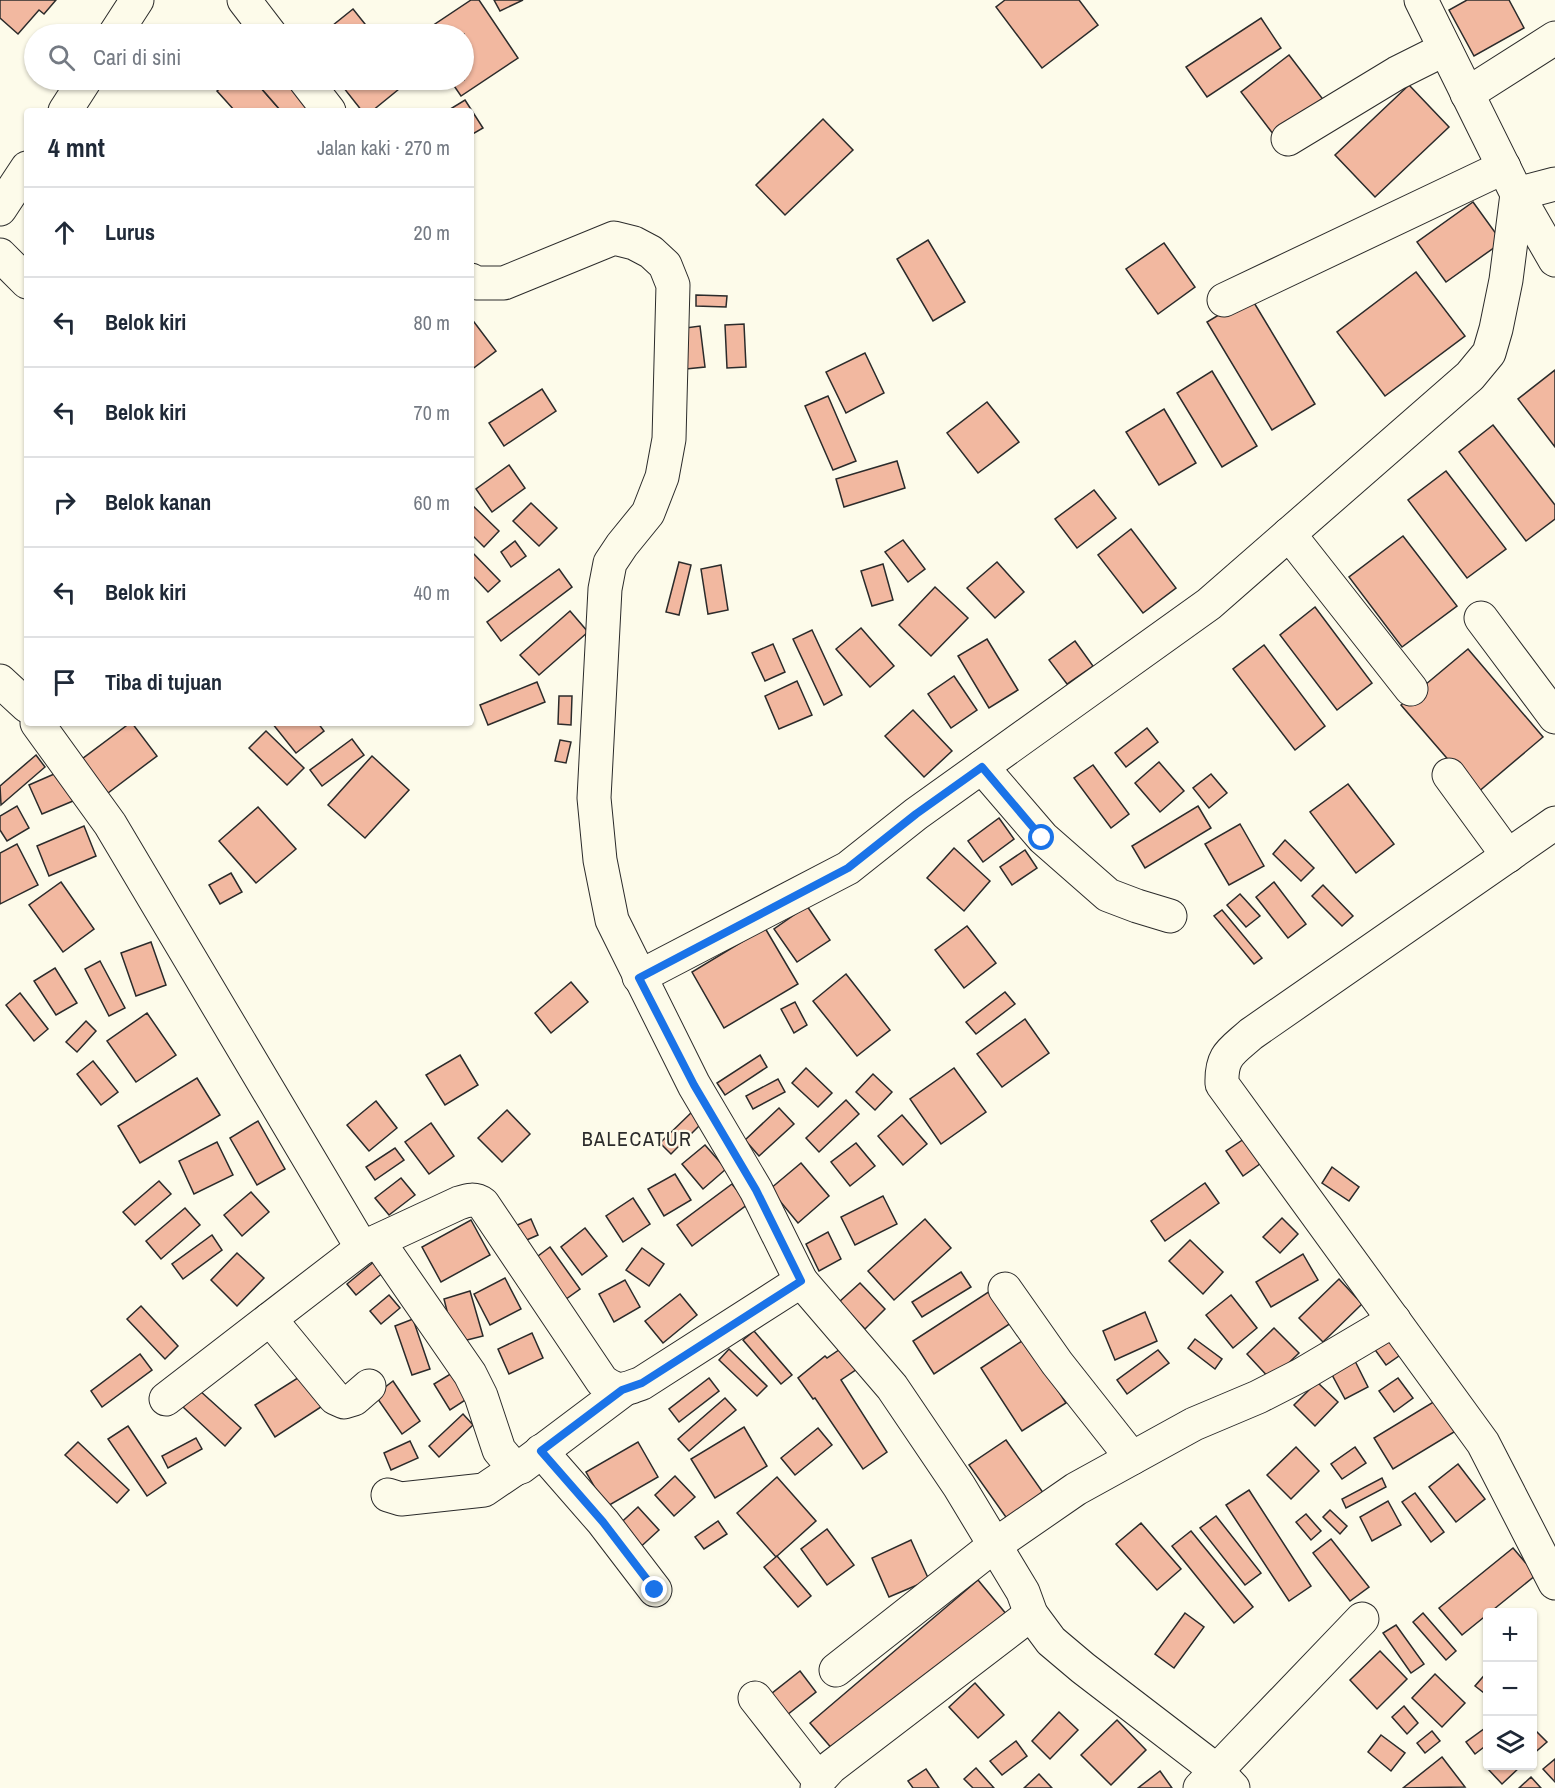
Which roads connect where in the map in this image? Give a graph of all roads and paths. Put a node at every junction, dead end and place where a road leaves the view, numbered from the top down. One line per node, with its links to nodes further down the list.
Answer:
1 (137, 0): 4 (main road)
2 (244, 0): 5 (main road)
3 (1421, 0): 7 (main road)
4 (121, 24)
5 (262, 24)
6 (1555, 38): 10 (main road)
7 (1445, 49): 10 (main road); 13 (main road)
8 (78, 90): 11 (main road)
9 (313, 90): 12 (main road)
10 (1467, 94): 15 (main road)
11 (66, 108)
12 (327, 108)
13 (1288, 139)
14 (24, 173): 17 (main road)
15 (1510, 181): 16 (main road); 19 (main road); 22 (main road); 23 (main road)
16 (1555, 184)
17 (0, 209)
18 (0, 255): 20 (main road)
19 (1555, 260)
20 (24, 279)
21 (474, 282): 35 (main road)
22 (1224, 300)
23 (1289, 534): 26 (main road); 30 (main road)
24 (1481, 618): 28 (main road)
25 (0, 681): 27 (main road)
26 (1411, 689)
27 (24, 703)
28 (1555, 717)
29 (39, 726): 36 (main road)
30 (982, 767): 34 (main road); 35 (main road)
31 (1449, 775): 33 (main road)
32 (1555, 823): 33 (main road)
33 (1508, 856): 40 (main road)
34 (1170, 916)
35 (639, 978): 37 (main road)
36 (370, 1245): 39 (main road); 42 (main road); 45 (main road)
37 (801, 1281): 42 (main road); 47 (main road)
38 (1005, 1289): 44 (main road)
39 (270, 1319): 41 (main road); 43 (main road)
40 (1394, 1320): 44 (main road); 48 (main road)
41 (369, 1386)
42 (622, 1390): 45 (main road)
43 (166, 1399)
44 (1132, 1458): 47 (main road)
45 (528, 1460): 46 (main road); 49 (main road)
46 (388, 1494)
47 (995, 1545): 50 (main road); 52 (main road)
48 (1555, 1583)
49 (655, 1590)
50 (1031, 1614): 54 (main road); 55 (main road)
51 (1362, 1619): 54 (main road)
52 (836, 1670)
53 (755, 1698): 55 (main road)
54 (1216, 1782)
55 (818, 1784)

